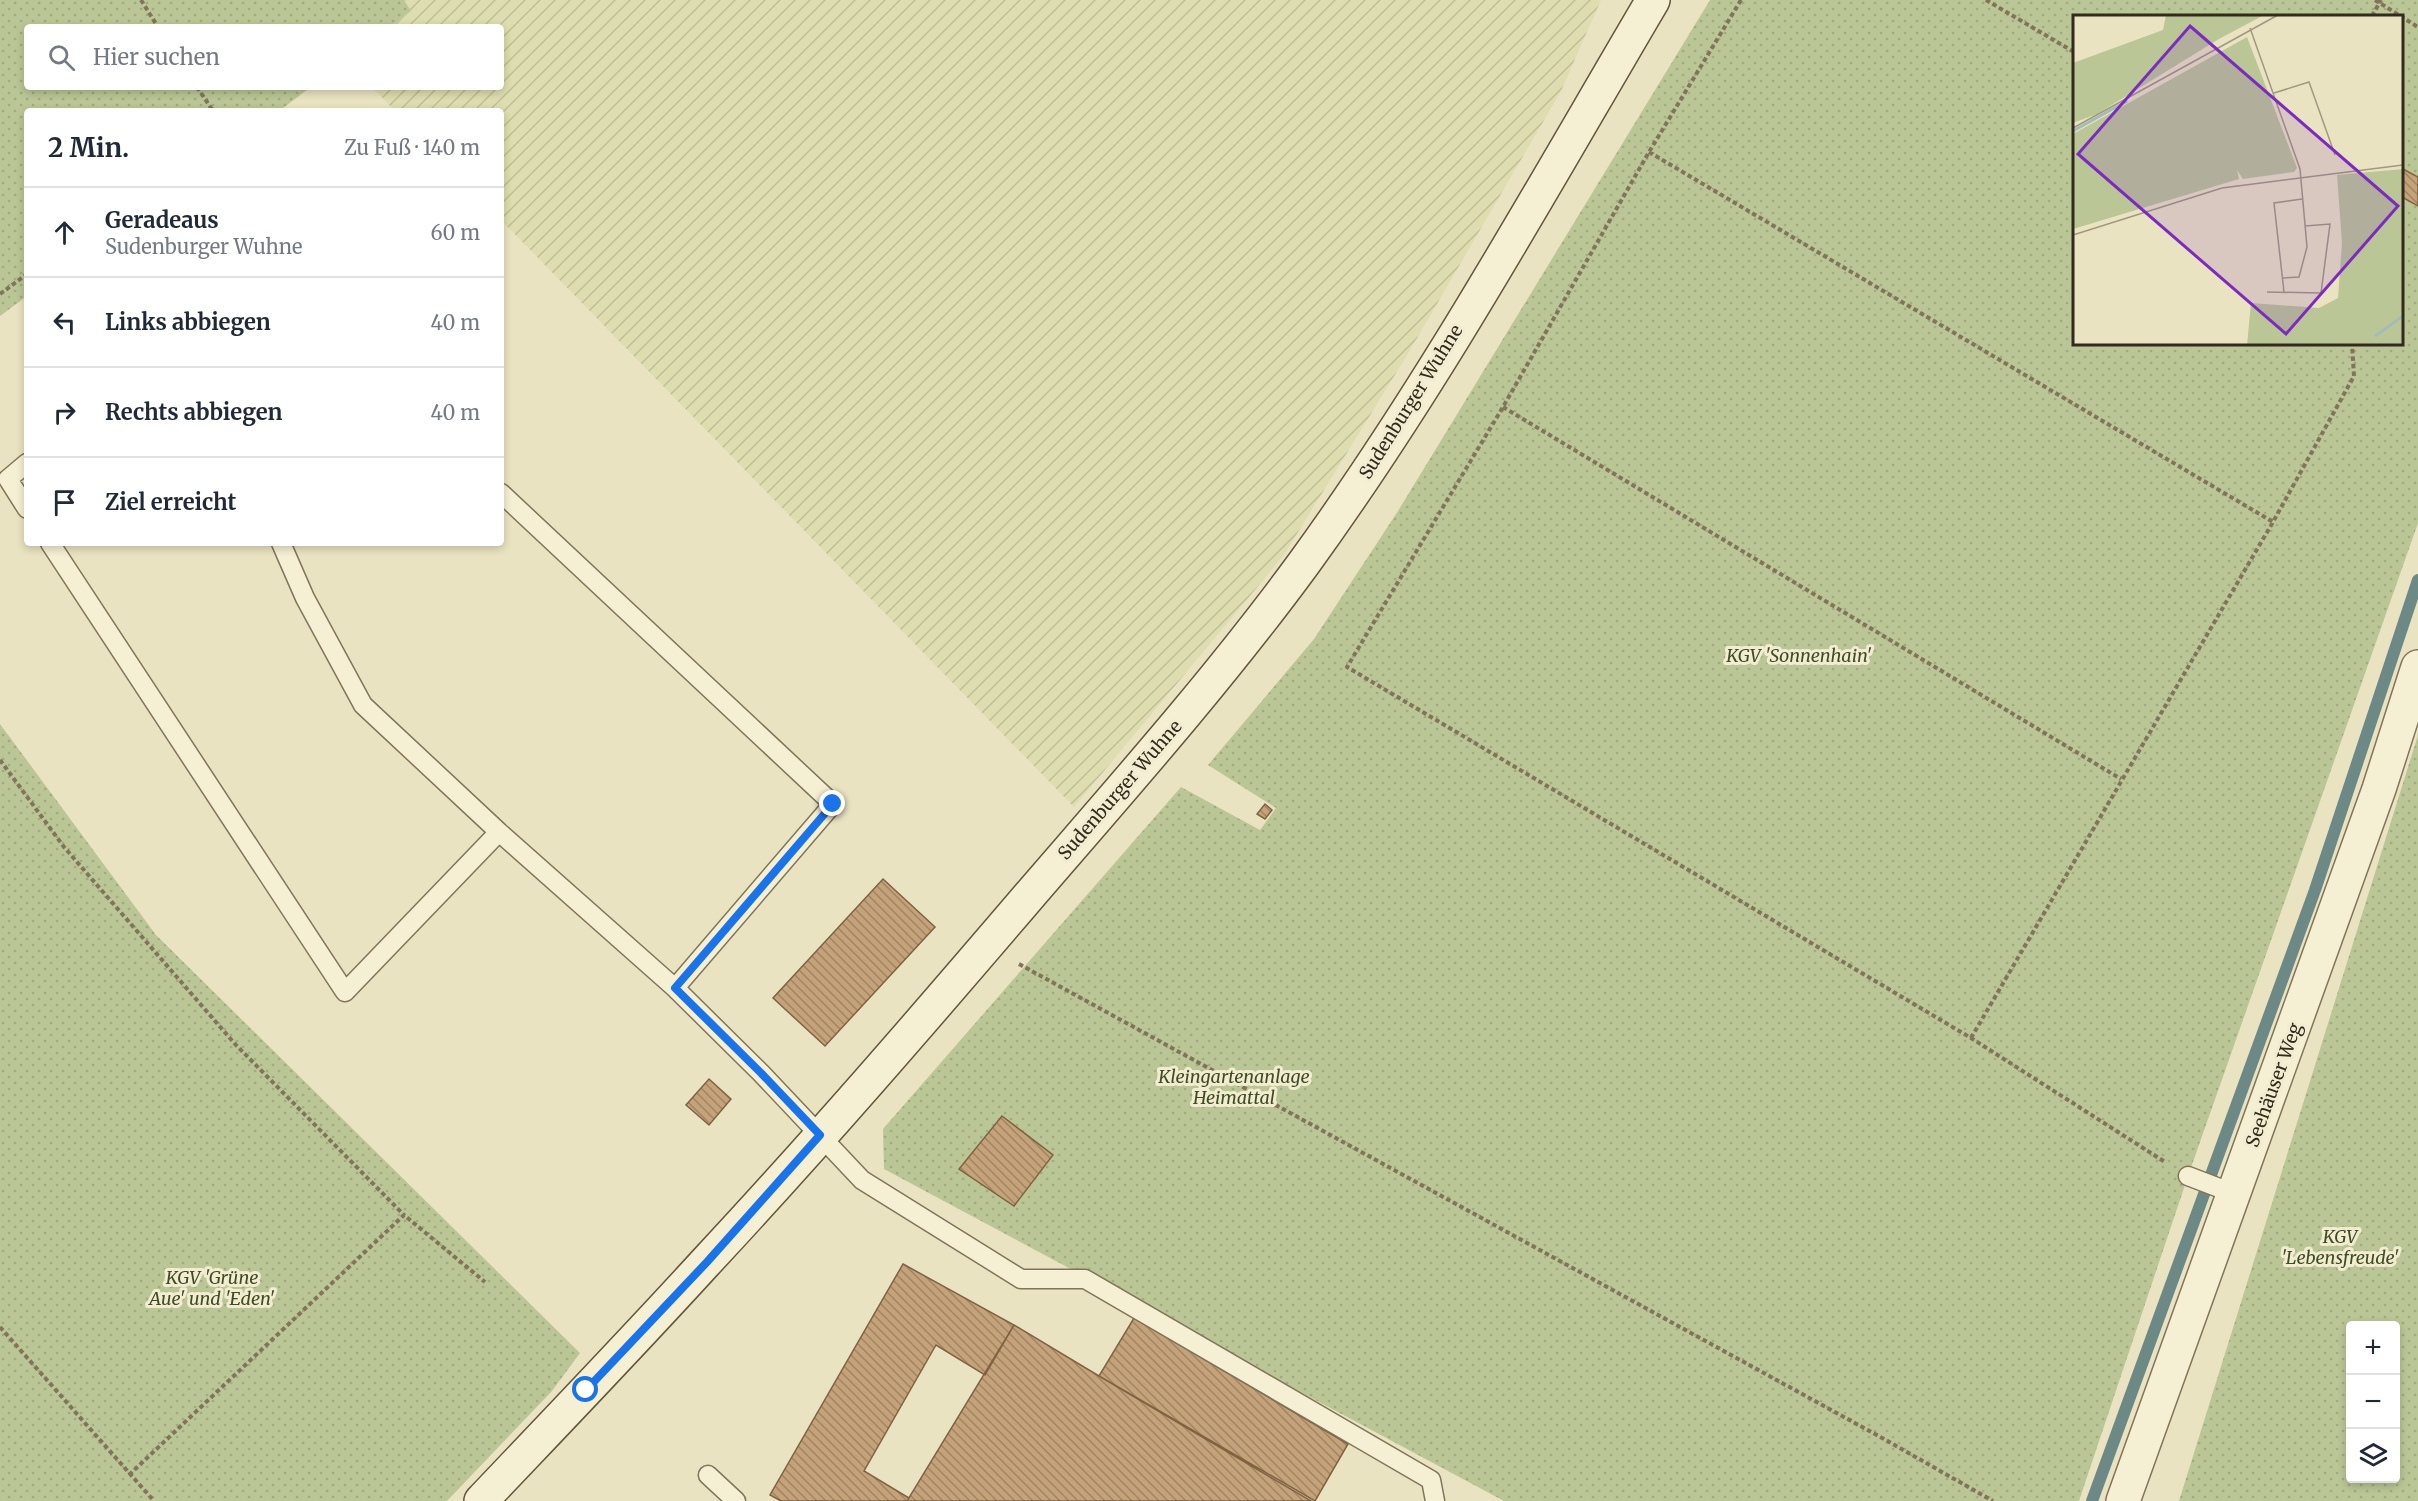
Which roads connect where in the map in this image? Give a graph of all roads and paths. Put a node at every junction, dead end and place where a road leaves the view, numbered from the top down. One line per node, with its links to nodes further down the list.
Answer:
1 (141, 0): 10 (path)
2 (1653, 0): 33 (main road, Sudenburger Wuhne)
3 (1741, 0): 15 (path)
4 (1986, 0): 12 (path)
5 (2375, 0): 6 (path)
6 (2381, 1): 7 (path); 8 (path)
7 (2373, 15)
8 (2401, 15)
9 (2403, 16): 11 (path)
10 (156, 24)
11 (2418, 27)
12 (2073, 51)
13 (199, 90): 14 (path)
14 (211, 108)
15 (1649, 152): 19 (path); 23 (path)
16 (24, 276): 17 (path)
17 (0, 294)
18 (2352, 345): 23 (path)
19 (1503, 407): 28 (path); 32 (path)
20 (24, 466): 22 (lane)
21 (504, 496): 31 (lane)
22 (24, 503)
23 (2273, 522): 28 (path)
24 (52, 546): 29 (lane)
25 (282, 546): 29 (lane)
26 (2418, 667): 35 (main road, Seehäuser Weg)
27 (0, 760): 36 (path)
28 (2121, 779): 32 (path)
29 (499, 832): 31 (lane)
30 (1024, 967): 45 (path)
31 (675, 988): 33 (lane)
32 (1971, 1038): 34 (path)
33 (820, 1135): 42 (main road, Sudenburger Wuhne); 44 (lane)
34 (2188, 1176): 35 (lane)
35 (2235, 1194): 46 (main road, Seehäuser Weg)
36 (404, 1215): 37 (path); 40 (path)
37 (485, 1282)
38 (0, 1327): 40 (path)
39 (708, 1474): 43 (lane)
40 (129, 1475): 41 (path)
41 (154, 1501)
42 (481, 1501)
43 (736, 1501)
44 (1435, 1501)
45 (1993, 1501)
46 (2123, 1501)

